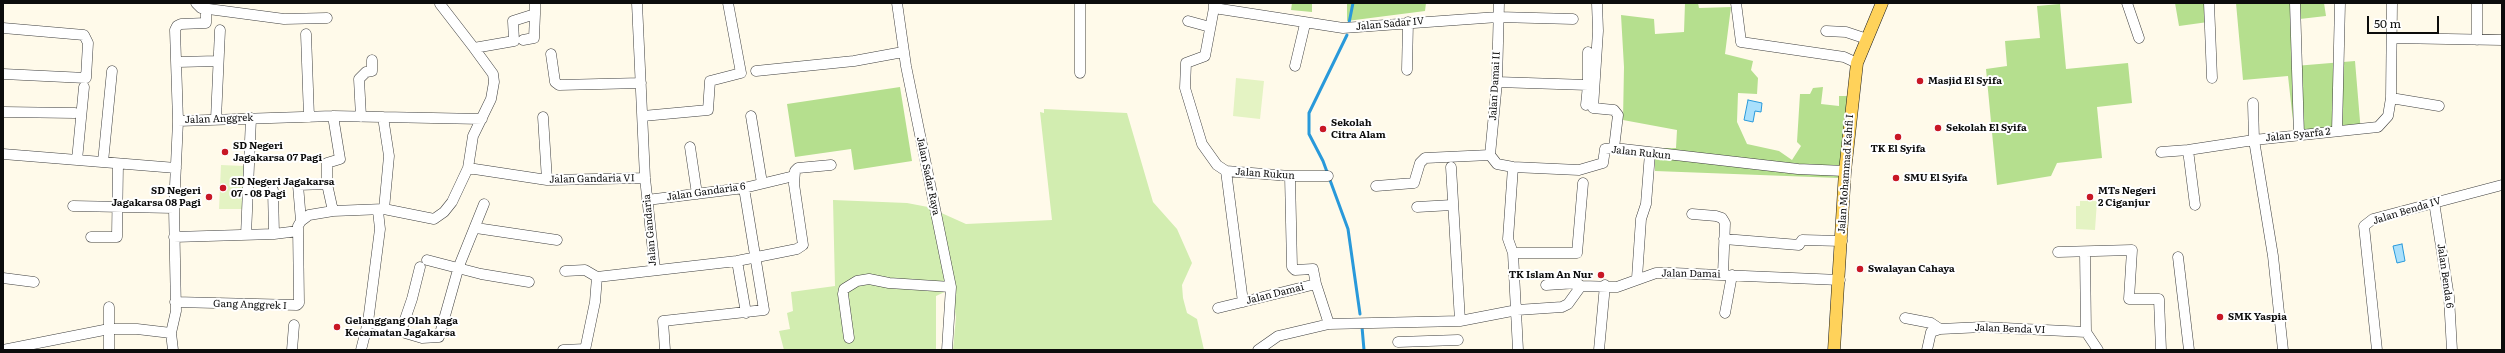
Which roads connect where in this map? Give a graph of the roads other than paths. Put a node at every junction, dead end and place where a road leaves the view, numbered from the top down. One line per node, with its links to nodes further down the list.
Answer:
1 (196, 3): 19 (street)
2 (535, 3): 20 (street)
3 (637, 3): 54 (street, Jalan Gandaria)
4 (728, 3): 64 (street)
5 (896, 3): 39 (street, Jalan Sadar Raya)
6 (1080, 3): 50 (street)
7 (1499, 3): 21 (street, Jalan Damai II)
8 (1597, 3): 78 (street)
9 (1736, 3): 45 (street)
10 (1882, 3): 35 (main road, Jalan Mohammad Kahfi I)
11 (2126, 3): 32 (street)
12 (2209, 3): 52 (street)
13 (2295, 3): 75 (street)
14 (2340, 3): 74 (street)
15 (2392, 3): 33 (street, Jalan Syarfa 2)
16 (2477, 3): 36 (street)
17 (440, 4): 38 (street)
18 (1214, 5): 26 (street, Jalan Sadar IV); 27 (street)
19 (206, 9): 22 (street); 44 (street)
20 (535, 14): 34 (street); 38 (street)
21 (1498, 17): 23 (street, Jalan Sadar IV); 25 (street, Jalan Sadar IV); 53 (street, Jalan Damai II)
22 (327, 18)
23 (1573, 19)
24 (1188, 21): 27 (street)
25 (1408, 22): 26 (street, Jalan Sadar IV); 47 (street)
26 (1304, 24): 46 (street)
27 (1210, 27): 92 (street, Jalan Rukun)
28 (3, 28): 51 (street)
29 (220, 30): 43 (street)
30 (1826, 32): 35 (street)
31 (306, 34): 66 (street)
32 (2140, 38)
33 (2392, 38): 36 (street); 57 (street, Jalan Syarfa 2)
34 (523, 40)
35 (1867, 40): 45 (main road, Jalan Mohammad Kahfi I)
36 (2477, 40): 37 (street)
37 (2502, 40)
38 (474, 48): 72 (street)
39 (903, 52): 49 (street); 149 (street, Jalan Sadar Raya)
40 (1588, 52): 55 (street)
41 (551, 54): 54 (street)
42 (372, 60): 67 (street)
43 (217, 61): 44 (street); 71 (street)
44 (178, 62): 73 (street)
45 (1857, 63): 93 (main road, Jalan Mohammad Kahfi I)
46 (1295, 66)
47 (1407, 70)
48 (112, 71): 85 (street)
49 (756, 71)
50 (1080, 73)
51 (3, 74)
52 (2212, 78)
53 (1497, 82): 55 (street); 83 (street, Jalan Damai II)
54 (641, 83): 64 (street, Jalan Gandaria)
55 (1588, 85): 59 (street)
56 (84, 87): 84 (street)
57 (2391, 98): 60 (street); 74 (street, Jalan Syarfa 2)
58 (2253, 103): 76 (street)
59 (1586, 105)
60 (2439, 106)
61 (3, 112): 62 (street)
62 (75, 113)
63 (333, 116): 66 (street, Jalan Anggrek); 67 (street, Jalan Anggrek); 101 (street)
64 (643, 116): 97 (street, Jalan Gandaria)
65 (751, 116): 99 (street)
66 (309, 117): 70 (street, Jalan Anggrek)
67 (360, 117): 68 (street, Jalan Anggrek)
68 (383, 117): 72 (street, Jalan Anggrek); 116 (street)
69 (543, 117): 98 (street)
70 (251, 118): 71 (street, Jalan Anggrek); 122 (street)
71 (216, 119): 73 (street, Jalan Anggrek)
72 (482, 119): 91 (street)
73 (178, 121): 90 (street, Jalan Anggrek)
74 (2337, 131): 75 (street, Jalan Syarfa 2)
75 (2299, 135): 76 (street, Jalan Syarfa 2)
76 (2254, 140): 79 (street); 188 (street, Jalan Syarfa 2)
77 (690, 147): 106 (street)
78 (1614, 148): 81 (street, Jalan Rukun); 89 (street, Jalan Rukun)
79 (2188, 150): 80 (street); 111 (street)
80 (2161, 152)
81 (1650, 153): 93 (street, Jalan Rukun); 141 (street)
82 (3, 154): 84 (street)
83 (1490, 155): 89 (street, Jalan Rukun); 103 (street)
84 (77, 160): 85 (street)
85 (103, 162): 86 (street)
86 (118, 164): 90 (street); 113 (street)
87 (831, 165): 94 (street, Jalan Gandaria 6)
88 (1451, 167): 110 (street)
89 (1513, 167): 131 (street)
90 (176, 168): 115 (street)
91 (468, 168): 98 (street, Jalan Gandaria VI); 116 (street)
92 (1226, 171): 95 (street, Jalan Rukun); 151 (street)
93 (1845, 171): 128 (main road, Jalan Mohammad Kahfi I)
94 (794, 176): 99 (street, Jalan Gandaria 6); 132 (street)
95 (1290, 176): 96 (street, Jalan Rukun); 145 (street)
96 (1328, 176)
97 (645, 178): 98 (street, Jalan Gandaria VI); 107 (street, Jalan Gandaria)
98 (547, 180)
99 (762, 183): 104 (street, Jalan Gandaria 6)
100 (1583, 183): 131 (street)
101 (327, 184): 117 (street); 119 (street)
102 (2502, 185): 108 (street, Jalan Benda IV)
103 (1376, 186)
104 (744, 188): 106 (street, Jalan Gandaria 6); 132 (street)
105 (273, 190): 123 (street)
106 (697, 194): 107 (street, Jalan Gandaria 6)
107 (647, 200): 136 (street, Jalan Gandaria)
108 (2434, 202): 189 (street, Jalan Benda IV); 190 (street, Jalan Benda 6)
109 (484, 204): 120 (street)
110 (1452, 205): 114 (street); 158 (street)
111 (2195, 205)
112 (73, 206): 113 (street)
113 (118, 207): 115 (street); 125 (street)
114 (1417, 207)
115 (174, 208): 124 (street)
116 (381, 210): 117 (street); 159 (street)
117 (333, 211): 119 (street)
118 (1692, 214): 126 (street)
119 (301, 221): 121 (street)
120 (476, 228): 127 (street); 135 (street)
121 (298, 231): 123 (street); 150 (street, Gang Anggrek I)
122 (246, 234): 123 (street); 124 (street)
123 (274, 234)
124 (174, 236): 150 (street)
125 (91, 237)
126 (1724, 239): 128 (street); 138 (street)
127 (558, 240)
128 (1842, 241): 142 (main road, Jalan Mohammad Kahfi I)
129 (2058, 252): 130 (street)
130 (2085, 252): 165 (street); 186 (street)
131 (1513, 253): 154 (street)
132 (755, 257): 134 (street); 155 (street)
133 (2178, 257): 187 (street)
134 (737, 261): 136 (street); 155 (street)
135 (458, 269): 144 (street); 164 (street); 164 (street)
136 (655, 270): 139 (street, Jalan Gandaria)
137 (565, 271): 139 (street)
138 (1728, 274): 141 (street, Jalan Damai); 142 (street, Jalan Damai); 156 (street)
139 (597, 277): 171 (street)
140 (3, 278): 143 (street)
141 (1638, 278): 147 (street, Jalan Damai)
142 (1840, 280): 183 (main road, Jalan Mohammad Kahfi I)
143 (34, 282)
144 (529, 282)
145 (1316, 284): 151 (street, Jalan Damai); 160 (street, Jalan Damai)
146 (1546, 285): 148 (street, Jalan Damai)
147 (1605, 285): 148 (street, Jalan Damai); 182 (street)
148 (1580, 286): 154 (street)
149 (951, 287): 167 (street); 179 (street, Jalan Sadar Raya)
150 (175, 302): 166 (street)
151 (1243, 302): 153 (street, Jalan Damai)
152 (109, 307): 163 (street)
153 (1218, 308)
154 (1517, 310): 158 (street); 181 (street)
155 (746, 313): 178 (street)
156 (1725, 314)
157 (1905, 318): 162 (street)
158 (1460, 321): 160 (street)
159 (368, 322): 164 (street); 176 (street)
160 (1329, 324): 180 (street)
161 (294, 325): 175 (street)
162 (1940, 328): 165 (street, Jalan Benda VI); 184 (street)
163 (109, 329): 166 (street); 172 (street); 173 (street)
164 (401, 331)
165 (2086, 332): 185 (street)
166 (171, 333): 174 (street)
167 (849, 338)
168 (1458, 340): 170 (street)
169 (1398, 342): 170 (street)
170 (1425, 345)
171 (585, 349): 177 (street)
172 (3, 350)
173 (109, 350)
174 (173, 350)
175 (292, 350)
176 (361, 350)
177 (563, 350)
178 (665, 350)
179 (948, 350)
180 (1258, 350)
181 (1518, 350)
182 (1599, 350)
183 (1834, 350)
184 (1927, 350)
185 (2098, 350)
186 (2161, 350)
187 (2189, 350)
188 (2283, 350)
189 (2377, 350)
190 (2452, 350)

